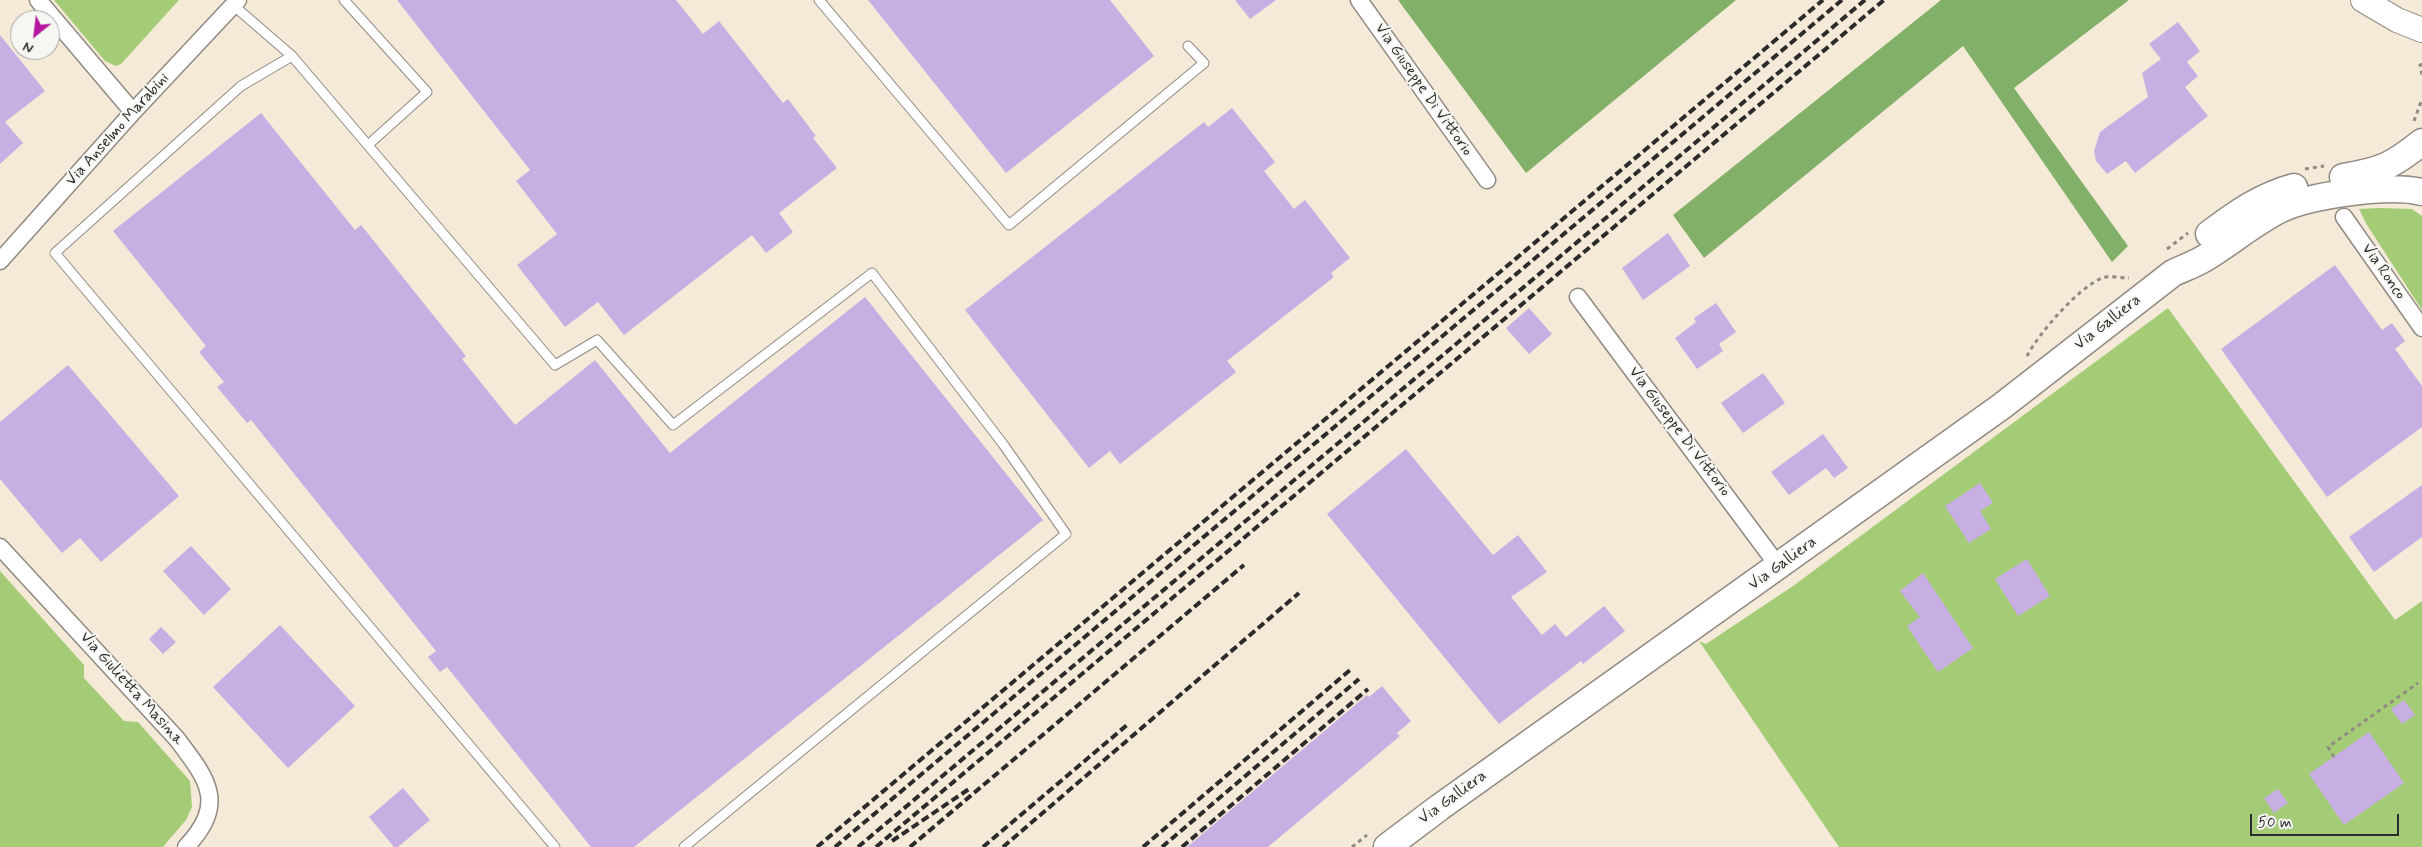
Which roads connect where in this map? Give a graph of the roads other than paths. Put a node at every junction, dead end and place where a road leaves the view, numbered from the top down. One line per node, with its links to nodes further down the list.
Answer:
1 (38, 0): 12 (street)
2 (344, 0): 14 (lane)
3 (819, 0): 9 (lane)
4 (1359, 0): 15 (street, Via Giuseppe Di Vittorio)
5 (2363, 0): 7 (street)
6 (233, 2): 11 (lane); 12 (street, Via Anselmo Marabini)
7 (2396, 20): 8 (street); 10 (street)
8 (2422, 30)
9 (1188, 46)
10 (2422, 46)
11 (292, 56): 14 (lane); 25 (lane)
12 (133, 112): 18 (street, Via Anselmo Marabini)
13 (2422, 142): 19 (main road, Via Galliera)
14 (368, 145): 26 (lane)
15 (1487, 180)
16 (2422, 192): 19 (main road, Via Galliera)
17 (2344, 216): 21 (street, Via Ronco)
18 (0, 261)
19 (2173, 273): 23 (main road, Via Galliera)
20 (1578, 297): 23 (street, Via Giuseppe Di Vittorio)
21 (2422, 328)
22 (0, 547): 24 (street, Via Giulietta Masina)
23 (1779, 567): 27 (main road, Via Galliera)
24 (186, 847)
25 (555, 847)
26 (684, 847)
27 (1387, 847)

